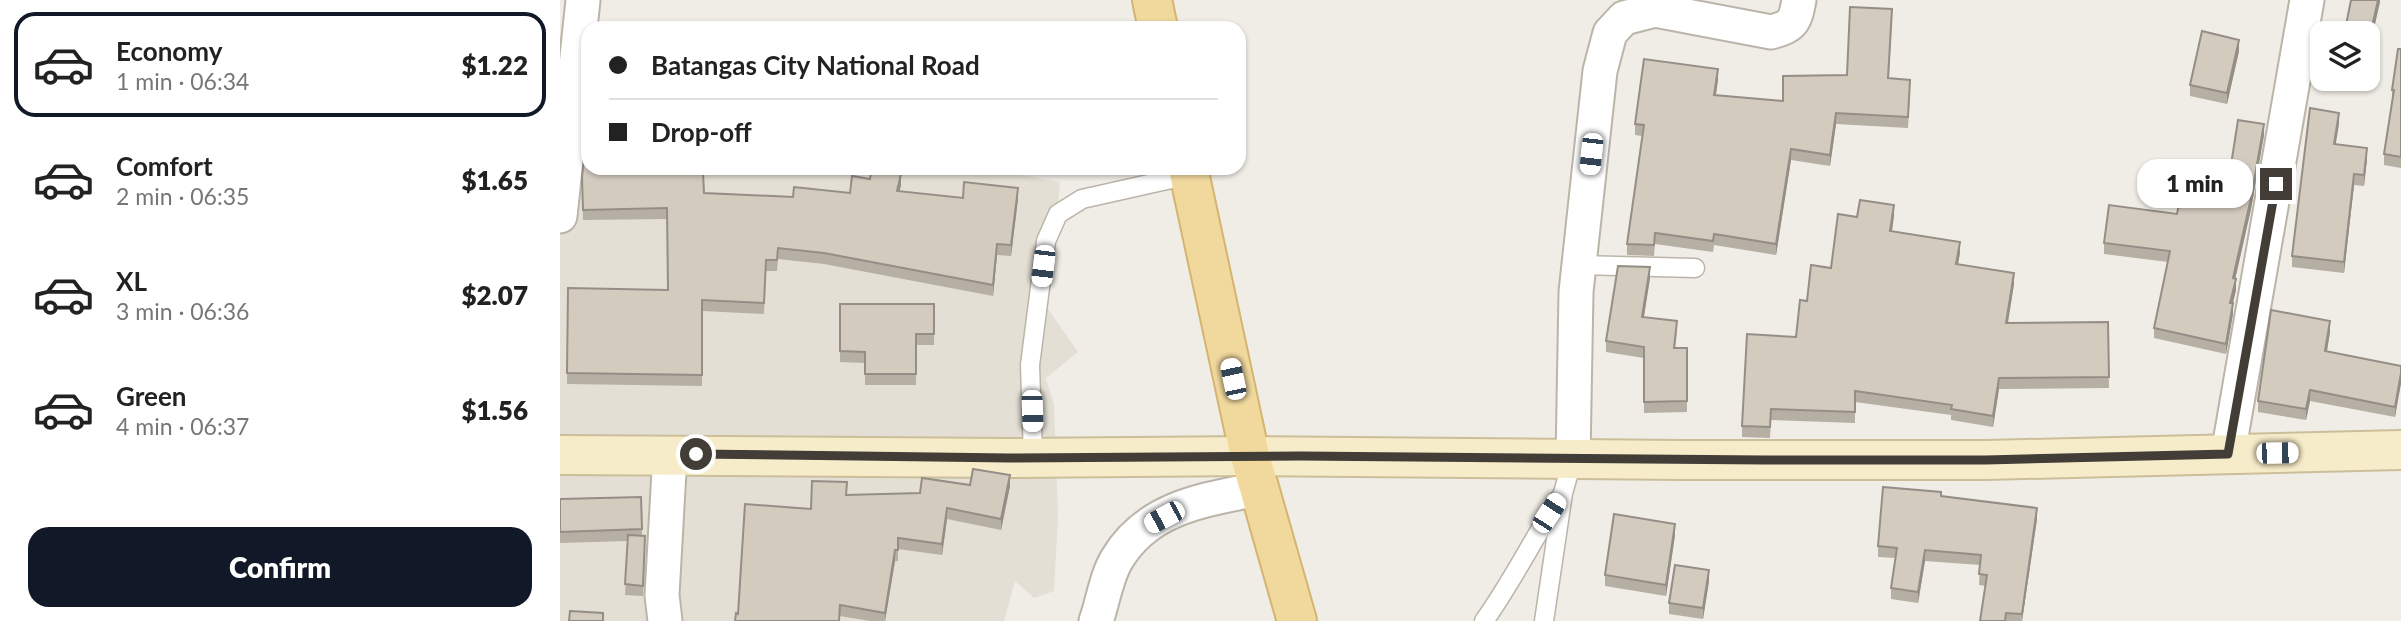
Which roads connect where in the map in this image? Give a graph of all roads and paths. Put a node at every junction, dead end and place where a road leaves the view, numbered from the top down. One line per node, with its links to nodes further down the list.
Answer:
1 (583, 0): 8 (street)
2 (1152, 0): 5 (main road)
3 (1800, 0): 9 (street)
4 (2307, 0): 13 (street)
5 (1156, 21)
6 (1177, 175): 15 (lane)
7 (1190, 175): 16 (main road)
8 (560, 216)
9 (1579, 265): 10 (lane); 17 (street)
10 (1695, 268)
11 (2401, 450): 13 (street)
12 (670, 454): 14 (street); 15 (street); 18 (street)
13 (2228, 454): 17 (street)
14 (560, 455)
15 (1033, 456): 16 (street)
16 (1254, 472): 17 (street); 19 (street); 20 (main road)
17 (1568, 476): 21 (lane); 22 (lane)
18 (665, 621)
19 (1096, 621)
20 (1297, 621)
21 (1484, 621)
22 (1544, 621)

